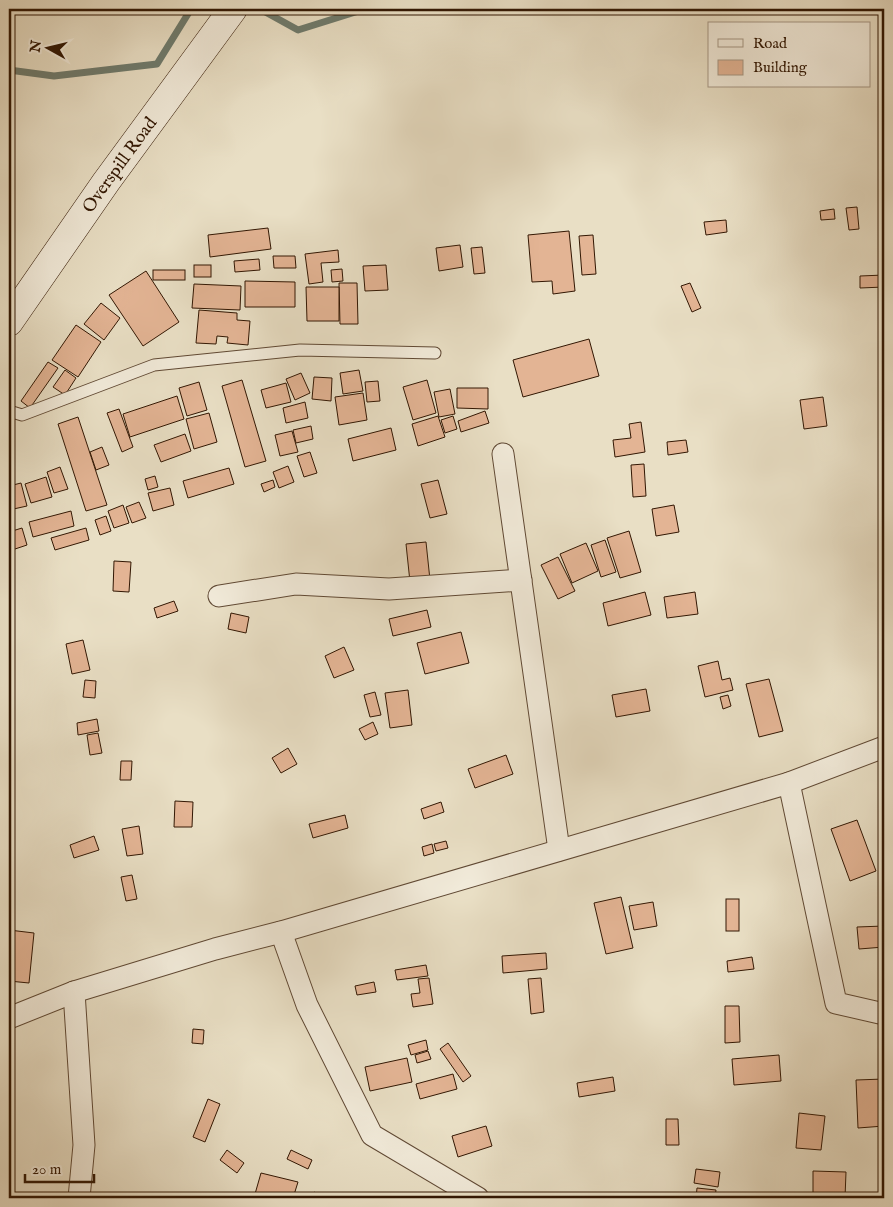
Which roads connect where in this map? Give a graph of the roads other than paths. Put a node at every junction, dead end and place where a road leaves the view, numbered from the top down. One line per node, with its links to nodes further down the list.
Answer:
1 (233, 9): 2 (street, Overspill Road)
2 (9, 322)
3 (435, 353): 4 (lane)
4 (9, 411)
5 (503, 454): 6 (street)
6 (521, 580): 7 (street); 10 (street)
7 (219, 596)
8 (884, 747): 9 (street)
9 (789, 783): 10 (street); 13 (street)
10 (559, 850): 11 (street)
11 (281, 932): 12 (street); 16 (street)
12 (74, 992): 14 (street); 15 (street)
13 (884, 1014)
14 (9, 1018)
15 (79, 1198)
16 (478, 1198)

